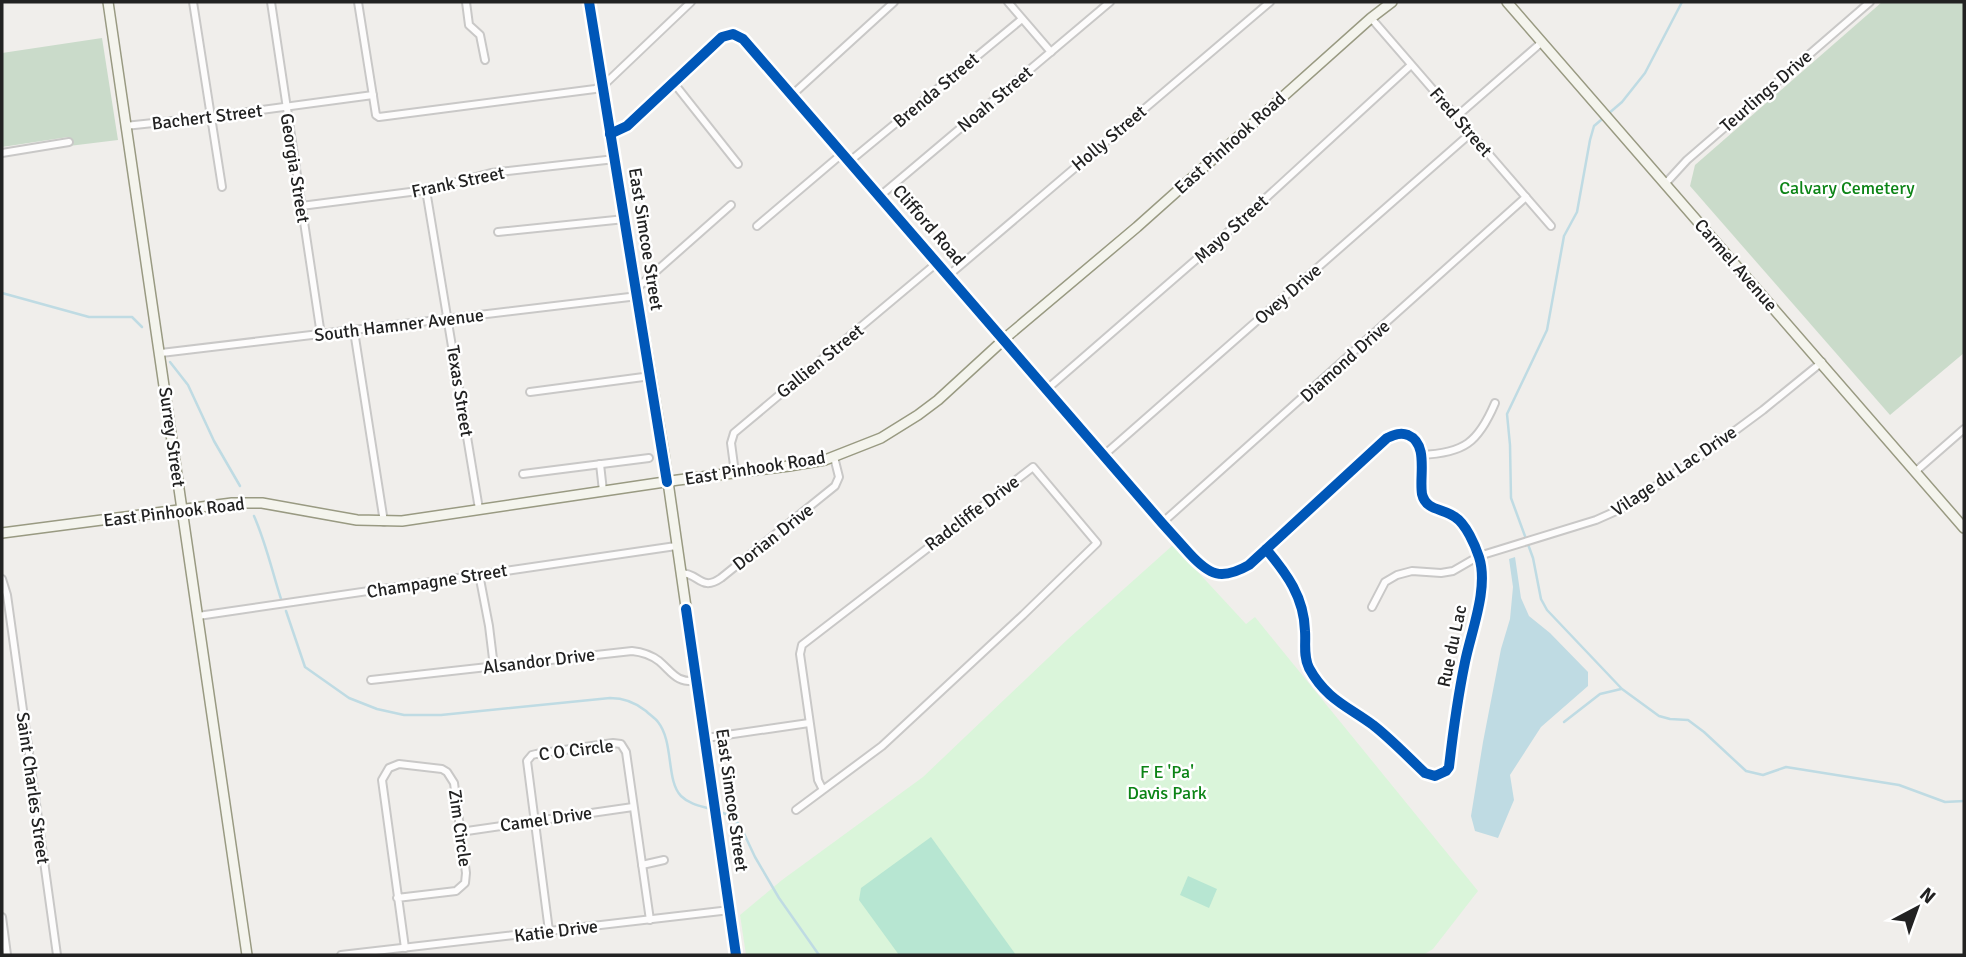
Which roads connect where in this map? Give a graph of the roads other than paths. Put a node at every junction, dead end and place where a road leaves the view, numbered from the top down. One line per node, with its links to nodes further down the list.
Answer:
1 (108, 2): 28 (main road, Surrey Street)
2 (193, 2): 26 (street)
3 (271, 2): 25 (street, Georgia Street)
4 (358, 2): 23 (street)
5 (466, 2): 19 (street)
6 (589, 2): 22 (main road, East Simcoe Street)
7 (691, 2): 22 (street)
8 (894, 2): 24 (street)
9 (1007, 2): 16 (street)
10 (1110, 2): 18 (street, Noah Street)
11 (1270, 2): 49 (street, Holly Street)
12 (1392, 2): 15 (main road, East Pinhook Road)
13 (1507, 2): 17 (main road, Carmel Avenue)
14 (1870, 2): 37 (street, Teurlings Drive)
15 (1371, 18): 20 (street, Fred Street); 54 (main road, East Pinhook Road)
16 (1022, 19): 18 (street); 35 (street, Brenda Street)
17 (1542, 42): 27 (street); 37 (main road, Carmel Avenue)
18 (1051, 52): 40 (street, Noah Street)
19 (485, 60)
20 (1411, 65): 27 (street, Fred Street); 58 (street, Mayo Street)
21 (673, 82): 24 (street, Clifford Road); 30 (street, Clifford Road); 36 (street)
22 (601, 86): 23 (street); 30 (main road, East Simcoe Street)
23 (373, 95): 25 (street, Bachert Street)
24 (792, 95): 33 (street, Clifford Road)
25 (286, 107): 26 (street, Bachert Street); 43 (street, Georgia Street)
26 (210, 117): 28 (street, Bachert Street); 38 (street)
27 (1456, 117): 29 (street, Fred Street)
28 (125, 126): 55 (main road, Surrey Street)
29 (1471, 133): 41 (street, Fred Street); 62 (street, Ovey Drive)
30 (610, 134): 34 (main road, East Simcoe Street)
31 (69, 142): 32 (street)
32 (2, 153)
33 (843, 153): 35 (street, Clifford Road); 45 (street)
34 (615, 159): 39 (street, Frank Street); 44 (main road, East Simcoe Street)
35 (850, 161): 40 (street, Clifford Road)
36 (738, 164)
37 (1665, 184): 56 (main road, Carmel Avenue)
38 (222, 187)
39 (426, 190): 43 (street, Frank Street); 51 (street, Texas Street)
40 (880, 196): 48 (street, Clifford Road)
41 (1526, 197): 46 (street, Fred Street); 75 (street, Diamond Drive)
42 (731, 205): 50 (street)
43 (301, 206): 53 (street, Georgia Street)
44 (625, 219): 47 (street); 50 (main road, East Simcoe Street)
45 (757, 226)
46 (1551, 226)
47 (498, 232)
48 (938, 262): 49 (street, Clifford Road); 68 (street, Gallien Street)
49 (949, 275): 54 (street, Clifford Road)
50 (637, 293): 51 (street, South Hamner Avenue); 57 (main road, East Simcoe Street)
51 (448, 320): 52 (street, South Hamner Avenue); 73 (street, Texas Street)
52 (354, 331): 53 (street, South Hamner Avenue); 74 (street)
53 (321, 335): 55 (street, South Hamner Avenue)
54 (1004, 339): 58 (street, Clifford Road); 64 (main road, East Pinhook Road)
55 (161, 353): 72 (main road, Surrey Street)
56 (1822, 362): 67 (main road, Carmel Avenue); 80 (street, Vilage du Lac Drive)
57 (650, 376): 59 (street); 70 (main road, East Simcoe Street)
58 (1047, 389): 62 (street, Clifford Road)
59 (530, 392)
60 (1495, 403): 63 (street)
61 (1964, 429): 67 (street)
62 (1104, 455): 75 (street, Clifford Road)
63 (1421, 455): 79 (street); 80 (street, Rue du Lac)
64 (834, 457): 68 (main road, East Pinhook Road); 81 (street, Dorian Drive)
65 (649, 458): 66 (street)
66 (600, 464): 69 (street); 71 (street)
67 (1916, 471): 76 (main road, Carmel Avenue)
68 (735, 472): 70 (main road, East Pinhook Road)
69 (523, 474)
70 (667, 482): 71 (main road, East Pinhook Road); 78 (main road, East Simcoe Street)
71 (603, 491): 73 (main road, East Pinhook Road)
72 (182, 508): 74 (main road, East Pinhook Road); 77 (main road, East Pinhook Road); 85 (main road, Surrey Street)
73 (479, 509): 74 (main road, East Pinhook Road)
74 (384, 522)
75 (1163, 523): 79 (street, Clifford Road)
76 (1964, 528)
77 (2, 533)
78 (676, 546): 81 (main road, East Simcoe Street); 82 (street, Champagne Street)
79 (1266, 549): 80 (street, Rue du Lac)
80 (1479, 556): 84 (street, Vilage du Lac Drive)
81 (681, 573): 88 (main road, East Simcoe Street)
82 (479, 574): 85 (street, Champagne Street); 86 (street)
83 (2, 579): 105 (street, Saint Charles Street)
84 (1372, 607)
85 (198, 616): 106 (main road, Surrey Street)
86 (494, 667): 87 (street, Alsandor Drive); 88 (street, Alsandor Drive)
87 (371, 680)
88 (697, 681): 90 (main road, East Simcoe Street)
89 (809, 723): 90 (street); 91 (street, Radcliffe Drive); 91 (street, Radcliffe Drive)
90 (706, 738): 99 (main road, East Simcoe Street)
91 (823, 790): 93 (street, Radcliffe Drive)
92 (633, 807): 94 (street, Camel Drive); 94 (street, C O Circle); 97 (street, C O Circle)
93 (796, 810)
94 (534, 822): 95 (street, Camel Drive); 102 (street, C O Circle)
95 (460, 832): 98 (street, Zim Circle); 98 (street, Zim Circle)
96 (664, 860): 97 (street)
97 (642, 865): 101 (street, C O Circle)
98 (397, 898): 103 (street, Zim Circle)
99 (730, 910): 101 (street, Katie Drive); 108 (main road, East Simcoe Street)
100 (2, 917): 104 (street)
101 (650, 920): 102 (street, Katie Drive)
102 (549, 932): 103 (street, Katie Drive)
103 (405, 948): 107 (street, Katie Drive)
104 (7, 955)
105 (57, 955)
106 (247, 955)
107 (341, 955)
108 (736, 955)

